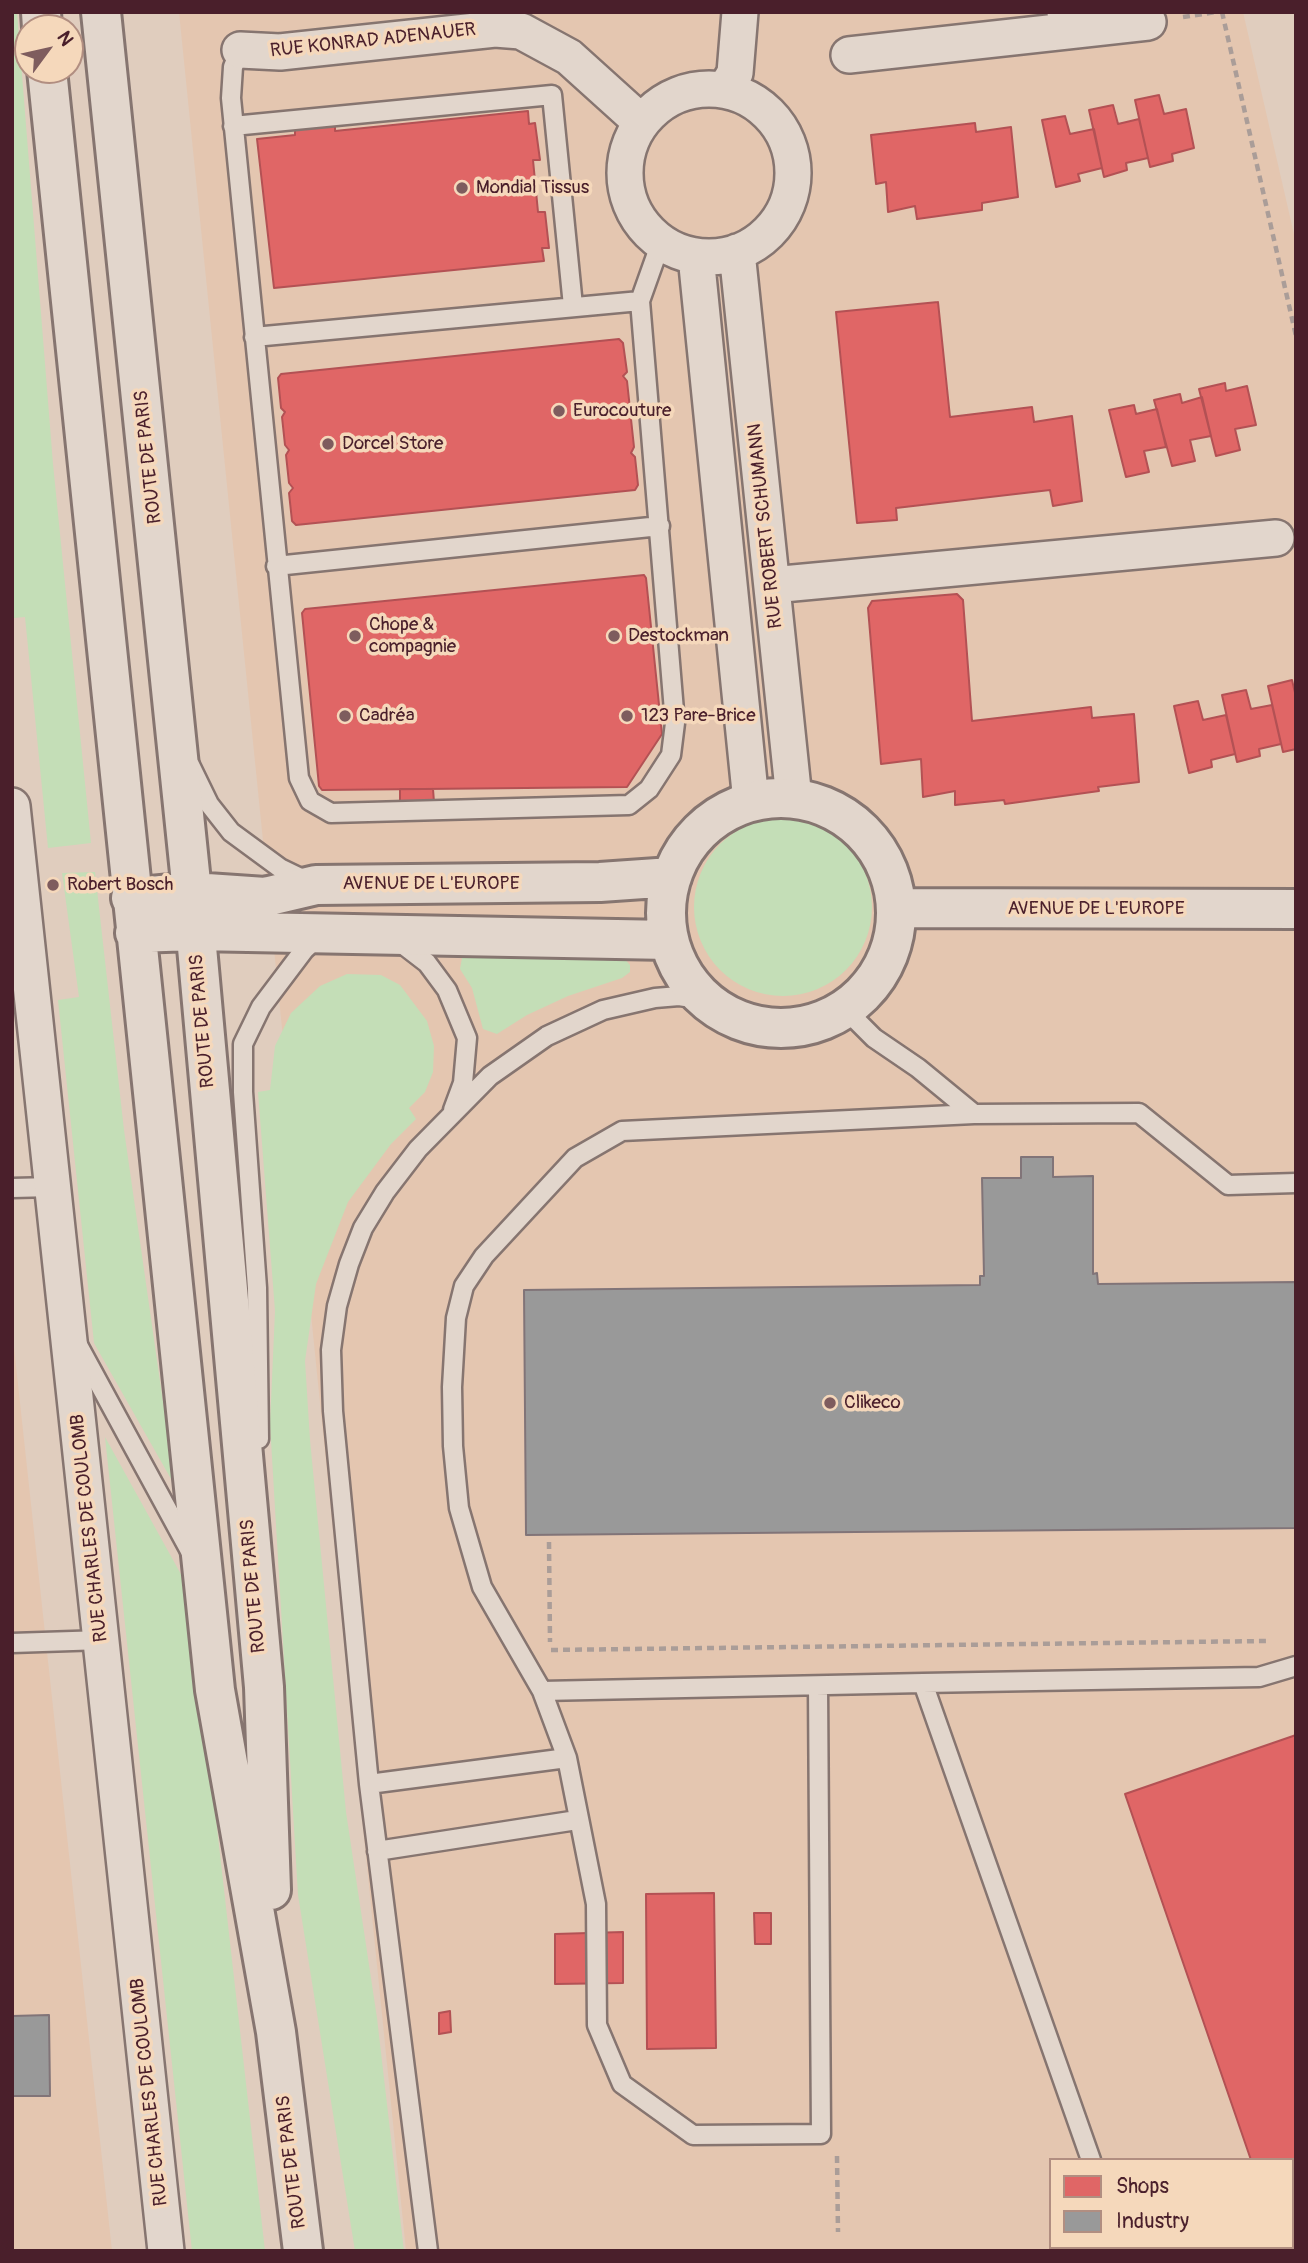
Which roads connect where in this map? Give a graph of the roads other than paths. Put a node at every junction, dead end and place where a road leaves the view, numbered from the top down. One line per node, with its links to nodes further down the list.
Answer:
1 (101, 12): 21 (main road, ROUTE DE PARIS)
2 (740, 12): 8 (street)
3 (1066, 22): 4 (street); 6 (street)
4 (1148, 22)
5 (240, 50): 9 (street, RUE KONRAD ADENAUER); 10 (lane)
6 (849, 55)
7 (48, 84): 30 (main road, ROUTE DE PARIS)
8 (725, 90): 9 (street); 12 (street)
9 (641, 122): 11 (street)
10 (233, 127): 15 (lane); 16 (lane)
11 (661, 242): 13 (street); 14 (lane)
12 (737, 252): 13 (street); 20 (street, RUE ROBERT SCHUMANN)
13 (696, 256): 23 (street)
14 (640, 301): 15 (lane); 17 (lane)
15 (573, 306): 16 (lane)
16 (254, 337): 19 (lane)
17 (660, 526): 19 (lane); 19 (lane)
18 (1276, 538): 20 (street)
19 (276, 566)
20 (772, 585): 22 (street, RUE ROBERT SCHUMANN)
21 (178, 733): 26 (lane); 27 (main road, ROUTE DE PARIS)
22 (794, 799): 23 (main road); 28 (main road)
23 (751, 802): 25 (main road)
24 (12, 806): 40 (street, RUE CHARLES DE COULOMB)
25 (672, 877): 26 (main road, AVENUE DE L'EUROPE); 34 (main road)
26 (316, 885): 27 (main road, AVENUE DE L'EUROPE)
27 (192, 892): 30 (main road, AVENUE DE L'EUROPE); 31 (main road, ROUTE DE PARIS)
28 (896, 908): 29 (main road, AVENUE DE L'EUROPE); 36 (main road)
29 (1296, 909)
30 (133, 915): 31 (main road); 43 (main road, ROUTE DE PARIS)
31 (195, 931): 32 (main road); 49 (main road, ROUTE DE PARIS)
32 (322, 934): 33 (main road); 49 (lane)
33 (386, 934): 34 (main road); 38 (lane)
34 (669, 940): 35 (main road)
35 (705, 1000): 36 (main road); 38 (lane)
36 (845, 1009): 37 (lane)
37 (974, 1114): 39 (lane); 50 (lane)
38 (451, 1115): 52 (lane)
39 (1296, 1183)
40 (53, 1187): 41 (lane); 42 (street, RUE CHARLES DE COULOMB)
41 (12, 1188)
42 (68, 1326): 43 (lane); 44 (street, RUE CHARLES DE COULOMB)
43 (204, 1577): 55 (main road, ROUTE DE PARIS)
44 (103, 1640): 45 (lane); 57 (street, RUE CHARLES DE COULOMB)
45 (12, 1643)
46 (1296, 1666): 47 (lane)
47 (923, 1683): 48 (lane); 56 (lane)
48 (818, 1686): 50 (lane); 53 (lane)
49 (264, 1688): 55 (main road, ROUTE DE PARIS)
50 (542, 1691): 51 (lane)
51 (567, 1758): 52 (lane); 53 (lane)
52 (369, 1784): 54 (lane)
53 (577, 1820): 54 (lane)
54 (377, 1851): 59 (lane)
55 (276, 2032): 58 (main road, ROUTE DE PARIS)
56 (1090, 2158)
57 (166, 2251)
58 (303, 2251)
59 (428, 2251)

